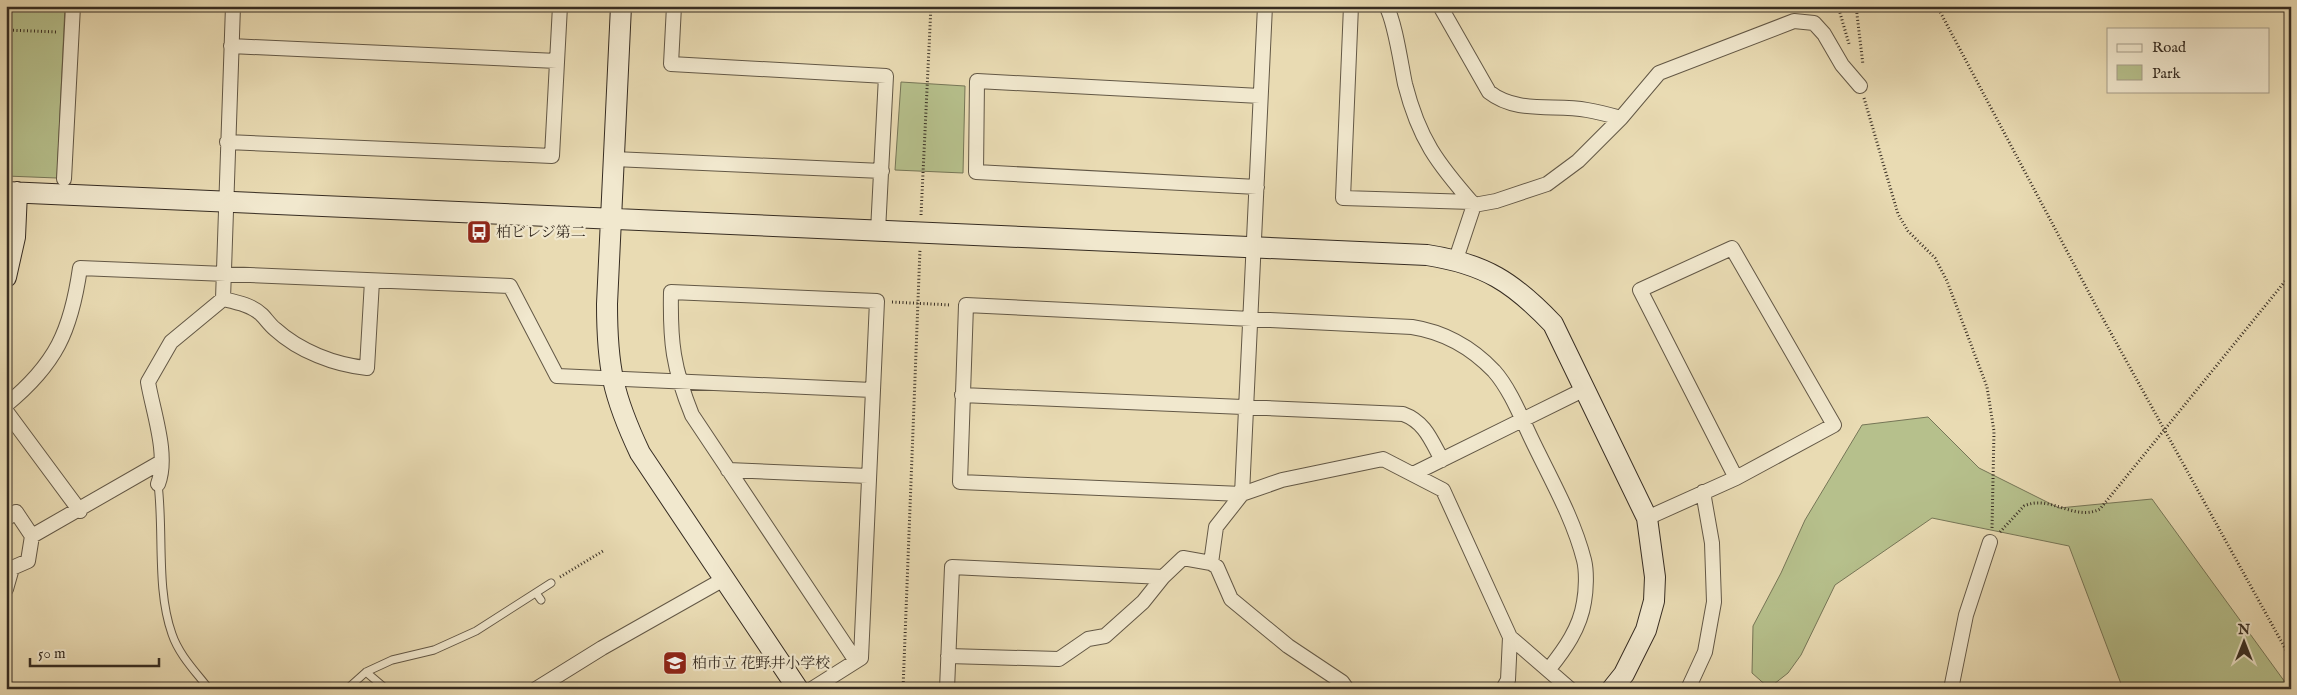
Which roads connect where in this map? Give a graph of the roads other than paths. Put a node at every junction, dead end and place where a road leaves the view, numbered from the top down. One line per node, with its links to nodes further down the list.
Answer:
1 (73, 6): 18 (street)
2 (233, 6): 10 (street)
3 (560, 6): 11 (street)
4 (621, 6): 16 (street)
5 (674, 6): 17 (street)
6 (1265, 6): 13 (street)
7 (1351, 6): 22 (street)
8 (1386, 6): 22 (street)
9 (1440, 6): 14 (street)
10 (231, 46): 11 (street); 15 (street)
11 (557, 61): 15 (street)
12 (1860, 86): 14 (street)
13 (1260, 96): 19 (street); 19 (street)
14 (1621, 118): 22 (street)
15 (227, 142): 21 (street)
16 (614, 159): 17 (street); 23 (street)
17 (882, 171): 24 (street)
18 (64, 179)
19 (1257, 187): 25 (street)
20 (12, 192): 21 (street); 28 (street)
21 (226, 201): 23 (street); 27 (street)
22 (1473, 203): 26 (street)
23 (611, 219): 24 (street); 32 (street)
24 (878, 231): 25 (street)
25 (1255, 247): 26 (street); 31 (street)
26 (1456, 260): 34 (street)
27 (223, 274): 29 (street); 30 (street); 37 (street)
28 (6, 276)
29 (372, 281): 30 (street); 32 (street)
30 (223, 299): 42 (street)
31 (1251, 319): 36 (street); 38 (street); 40 (street)
32 (611, 378): 33 (street); 57 (street)
33 (679, 382): 35 (street); 35 (street); 43 (street)
34 (1585, 389): 40 (street); 51 (street)
35 (872, 390): 45 (street)
36 (962, 395): 38 (street); 49 (street)
37 (6, 405)
38 (1247, 407): 41 (street); 49 (street)
39 (6, 411): 50 (street)
40 (1522, 420): 41 (street); 65 (street)
41 (1442, 460): 44 (street)
42 (162, 462): 47 (street); 50 (street)
43 (728, 470): 45 (street); 64 (street)
44 (1413, 474): 49 (street); 62 (street)
45 (868, 476): 64 (street)
46 (1736, 478): 46 (street); 48 (street)
47 (158, 484): 67 (lane)
48 (1703, 492): 51 (street); 78 (street)
49 (1242, 494): 55 (street)
50 (80, 510): 53 (street)
51 (1647, 518): 77 (street)
52 (6, 519): 53 (street)
53 (32, 536): 59 (street)
54 (1990, 542): 79 (street)
55 (1211, 563): 56 (street); 74 (street)
56 (1163, 577): 63 (street); 63 (street)
57 (724, 579): 70 (street); 71 (street)
58 (551, 583): 60 (lane)
59 (6, 589)
60 (536, 593): 61 (lane); 66 (lane)
61 (541, 600)
62 (1510, 637): 65 (street); 75 (street)
63 (948, 656): 73 (street)
64 (856, 661): 72 (street)
65 (1549, 669): 76 (street)
66 (366, 672): 68 (lane); 69 (lane)
67 (209, 689)
68 (347, 689)
69 (386, 689)
70 (536, 689)
71 (798, 689)
72 (812, 689)
73 (947, 689)
74 (1347, 689)
75 (1502, 689)
76 (1570, 689)
77 (1612, 689)
78 (1688, 689)
79 (1951, 689)

